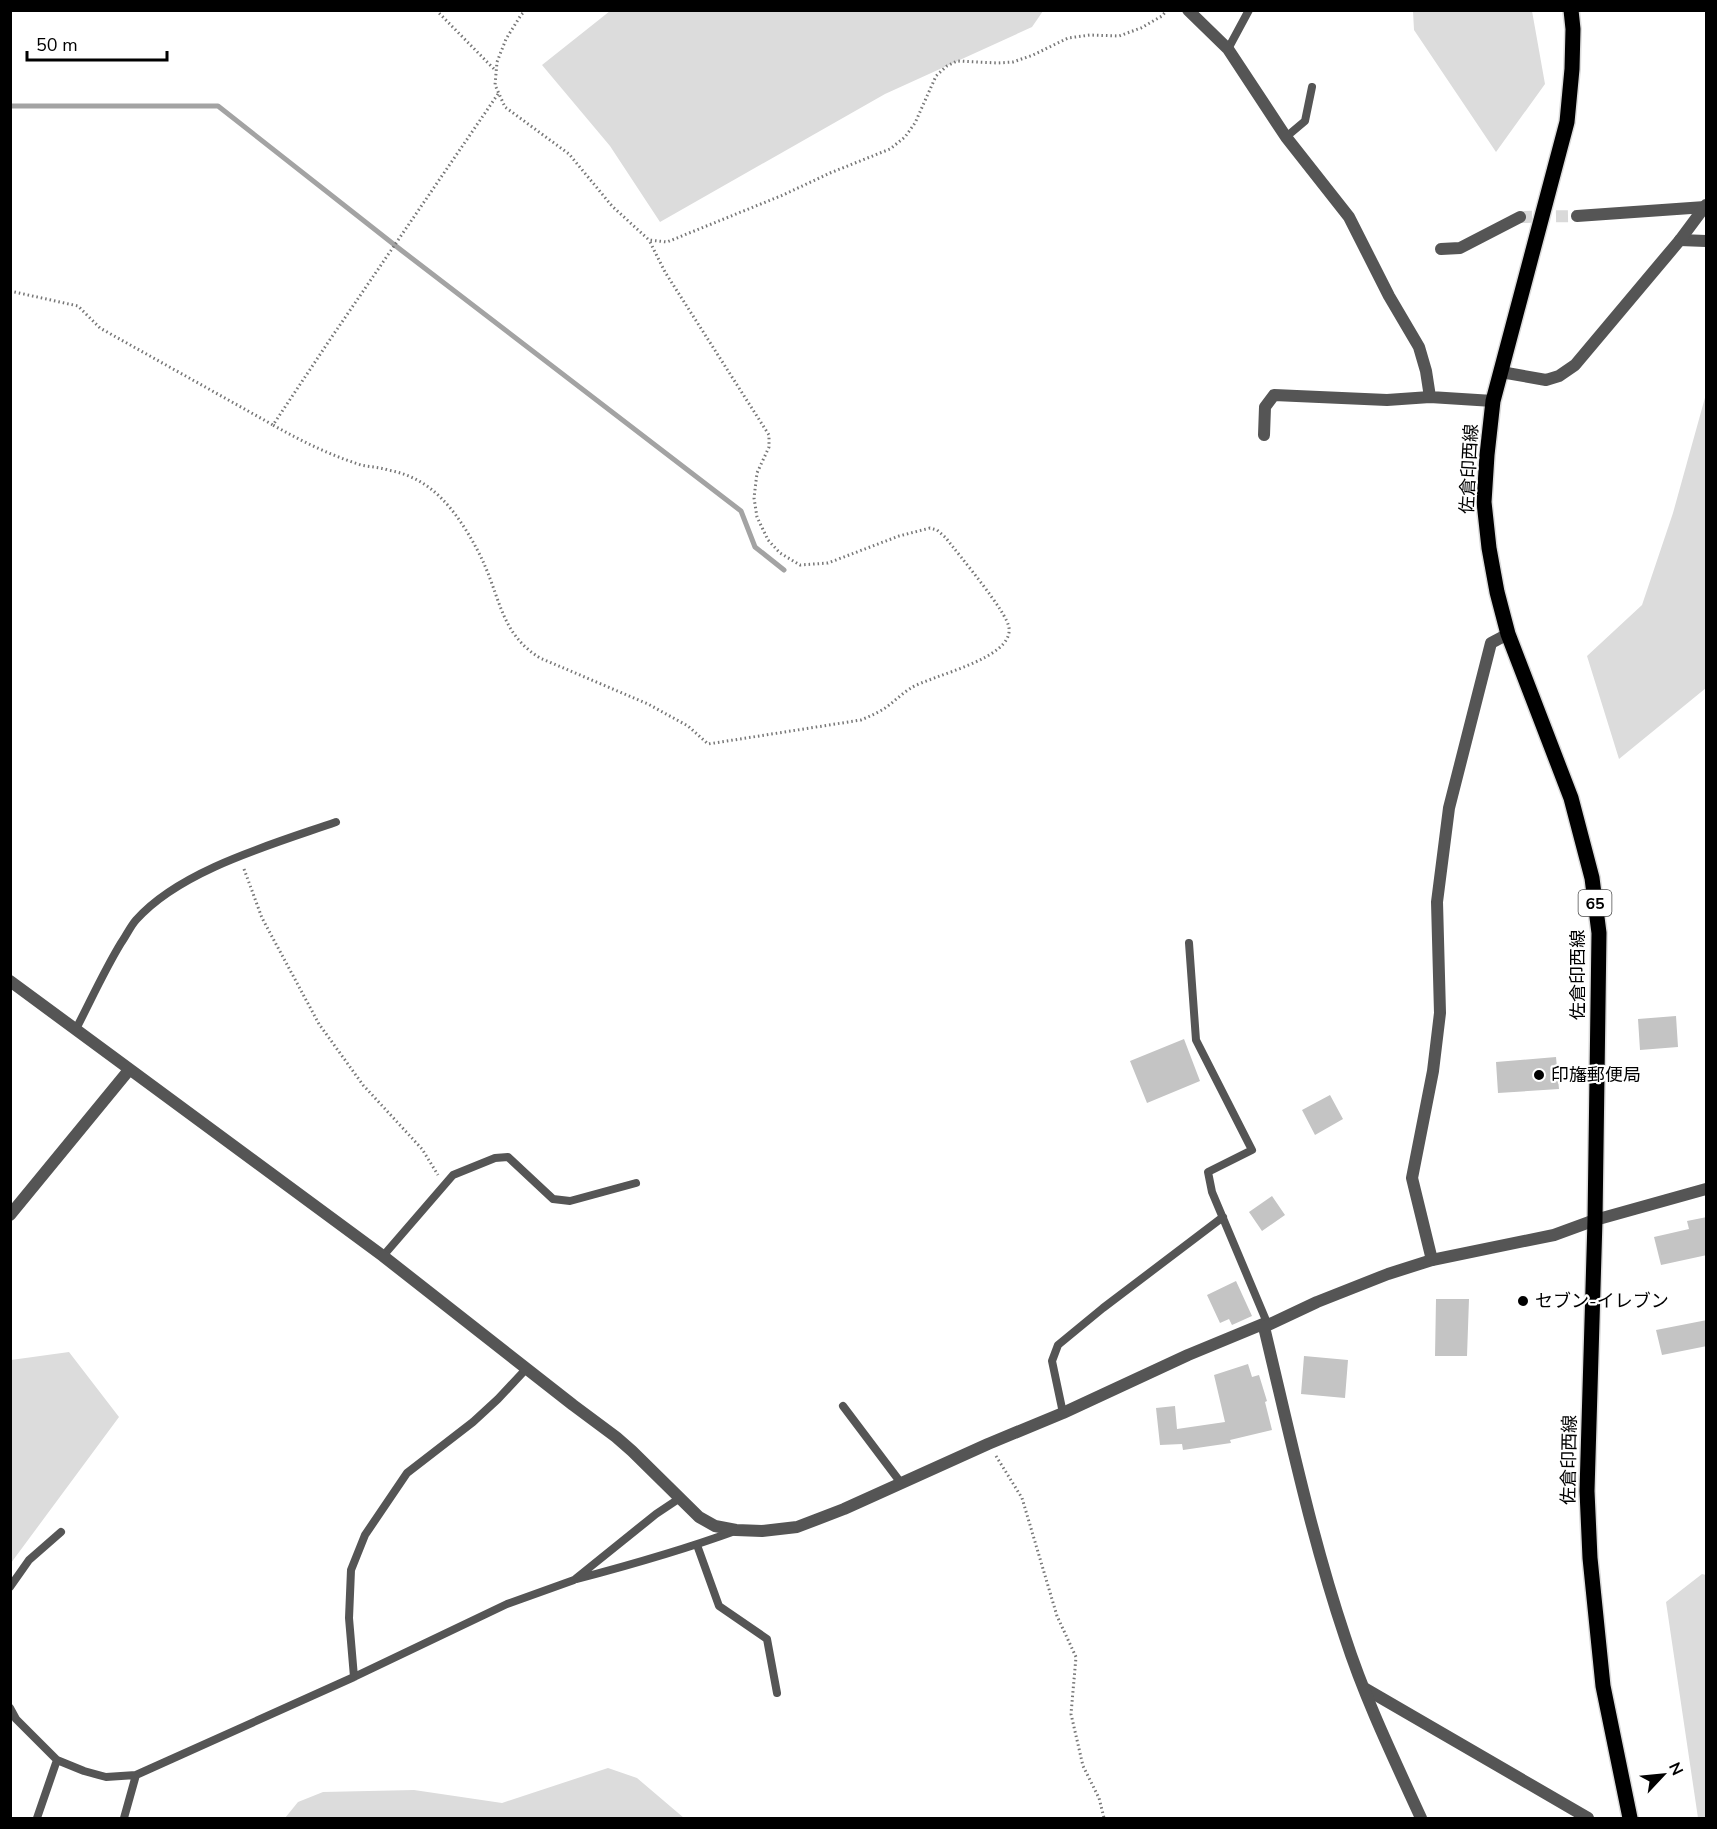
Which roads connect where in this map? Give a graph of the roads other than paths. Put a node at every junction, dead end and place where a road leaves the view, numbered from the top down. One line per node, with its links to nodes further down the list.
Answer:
1 (1188, 10): 4 (street)
2 (1249, 10): 4 (lane)
3 (1571, 10): 13 (main road, 佐倉印西線 / 65)
4 (1228, 49): 6 (street)
5 (1312, 87): 6 (lane)
6 (1286, 136): 14 (street)
7 (1706, 206): 8 (street); 10 (street)
8 (1577, 216)
9 (1520, 217): 12 (street)
10 (1680, 240): 11 (street); 13 (street)
11 (1707, 241)
12 (1442, 249)
13 (1501, 372): 15 (main road, 佐倉印西線 / 65)
14 (1430, 397): 15 (street); 16 (street)
15 (1493, 401): 17 (main road, 佐倉印西線 / 65)
16 (1264, 435)
17 (1508, 634): 27 (main road, 佐倉印西線 / 65); 29 (street)
18 (336, 822): 21 (lane)
19 (1188, 943): 26 (lane)
20 (10, 981): 21 (street)
21 (76, 1029): 22 (street)
22 (129, 1070): 25 (street); 28 (street)
23 (636, 1183): 28 (lane)
24 (1707, 1189): 27 (street)
25 (10, 1215)
26 (1223, 1217): 30 (lane); 33 (lane)
27 (1595, 1220): 29 (street); 51 (main road, 佐倉印西線 / 65)
28 (383, 1256): 31 (street)
29 (1432, 1260): 30 (street)
30 (1266, 1326): 33 (street); 42 (street)
31 (527, 1368): 35 (street); 41 (lane)
32 (843, 1406): 34 (lane)
33 (1063, 1413): 34 (street)
34 (901, 1483): 36 (street)
35 (680, 1498): 36 (street); 39 (lane)
36 (736, 1530): 38 (lane)
37 (61, 1532): 40 (lane)
38 (697, 1545): 39 (lane); 43 (lane)
39 (574, 1580): 41 (lane)
40 (10, 1587)
41 (354, 1677): 46 (lane)
42 (1364, 1688): 49 (street); 50 (street)
43 (777, 1693)
44 (10, 1708): 45 (lane)
45 (57, 1760): 46 (lane); 47 (lane)
46 (136, 1775): 48 (lane)
47 (37, 1818)
48 (124, 1818)
49 (1421, 1818)
50 (1587, 1818)
51 (1630, 1818)

